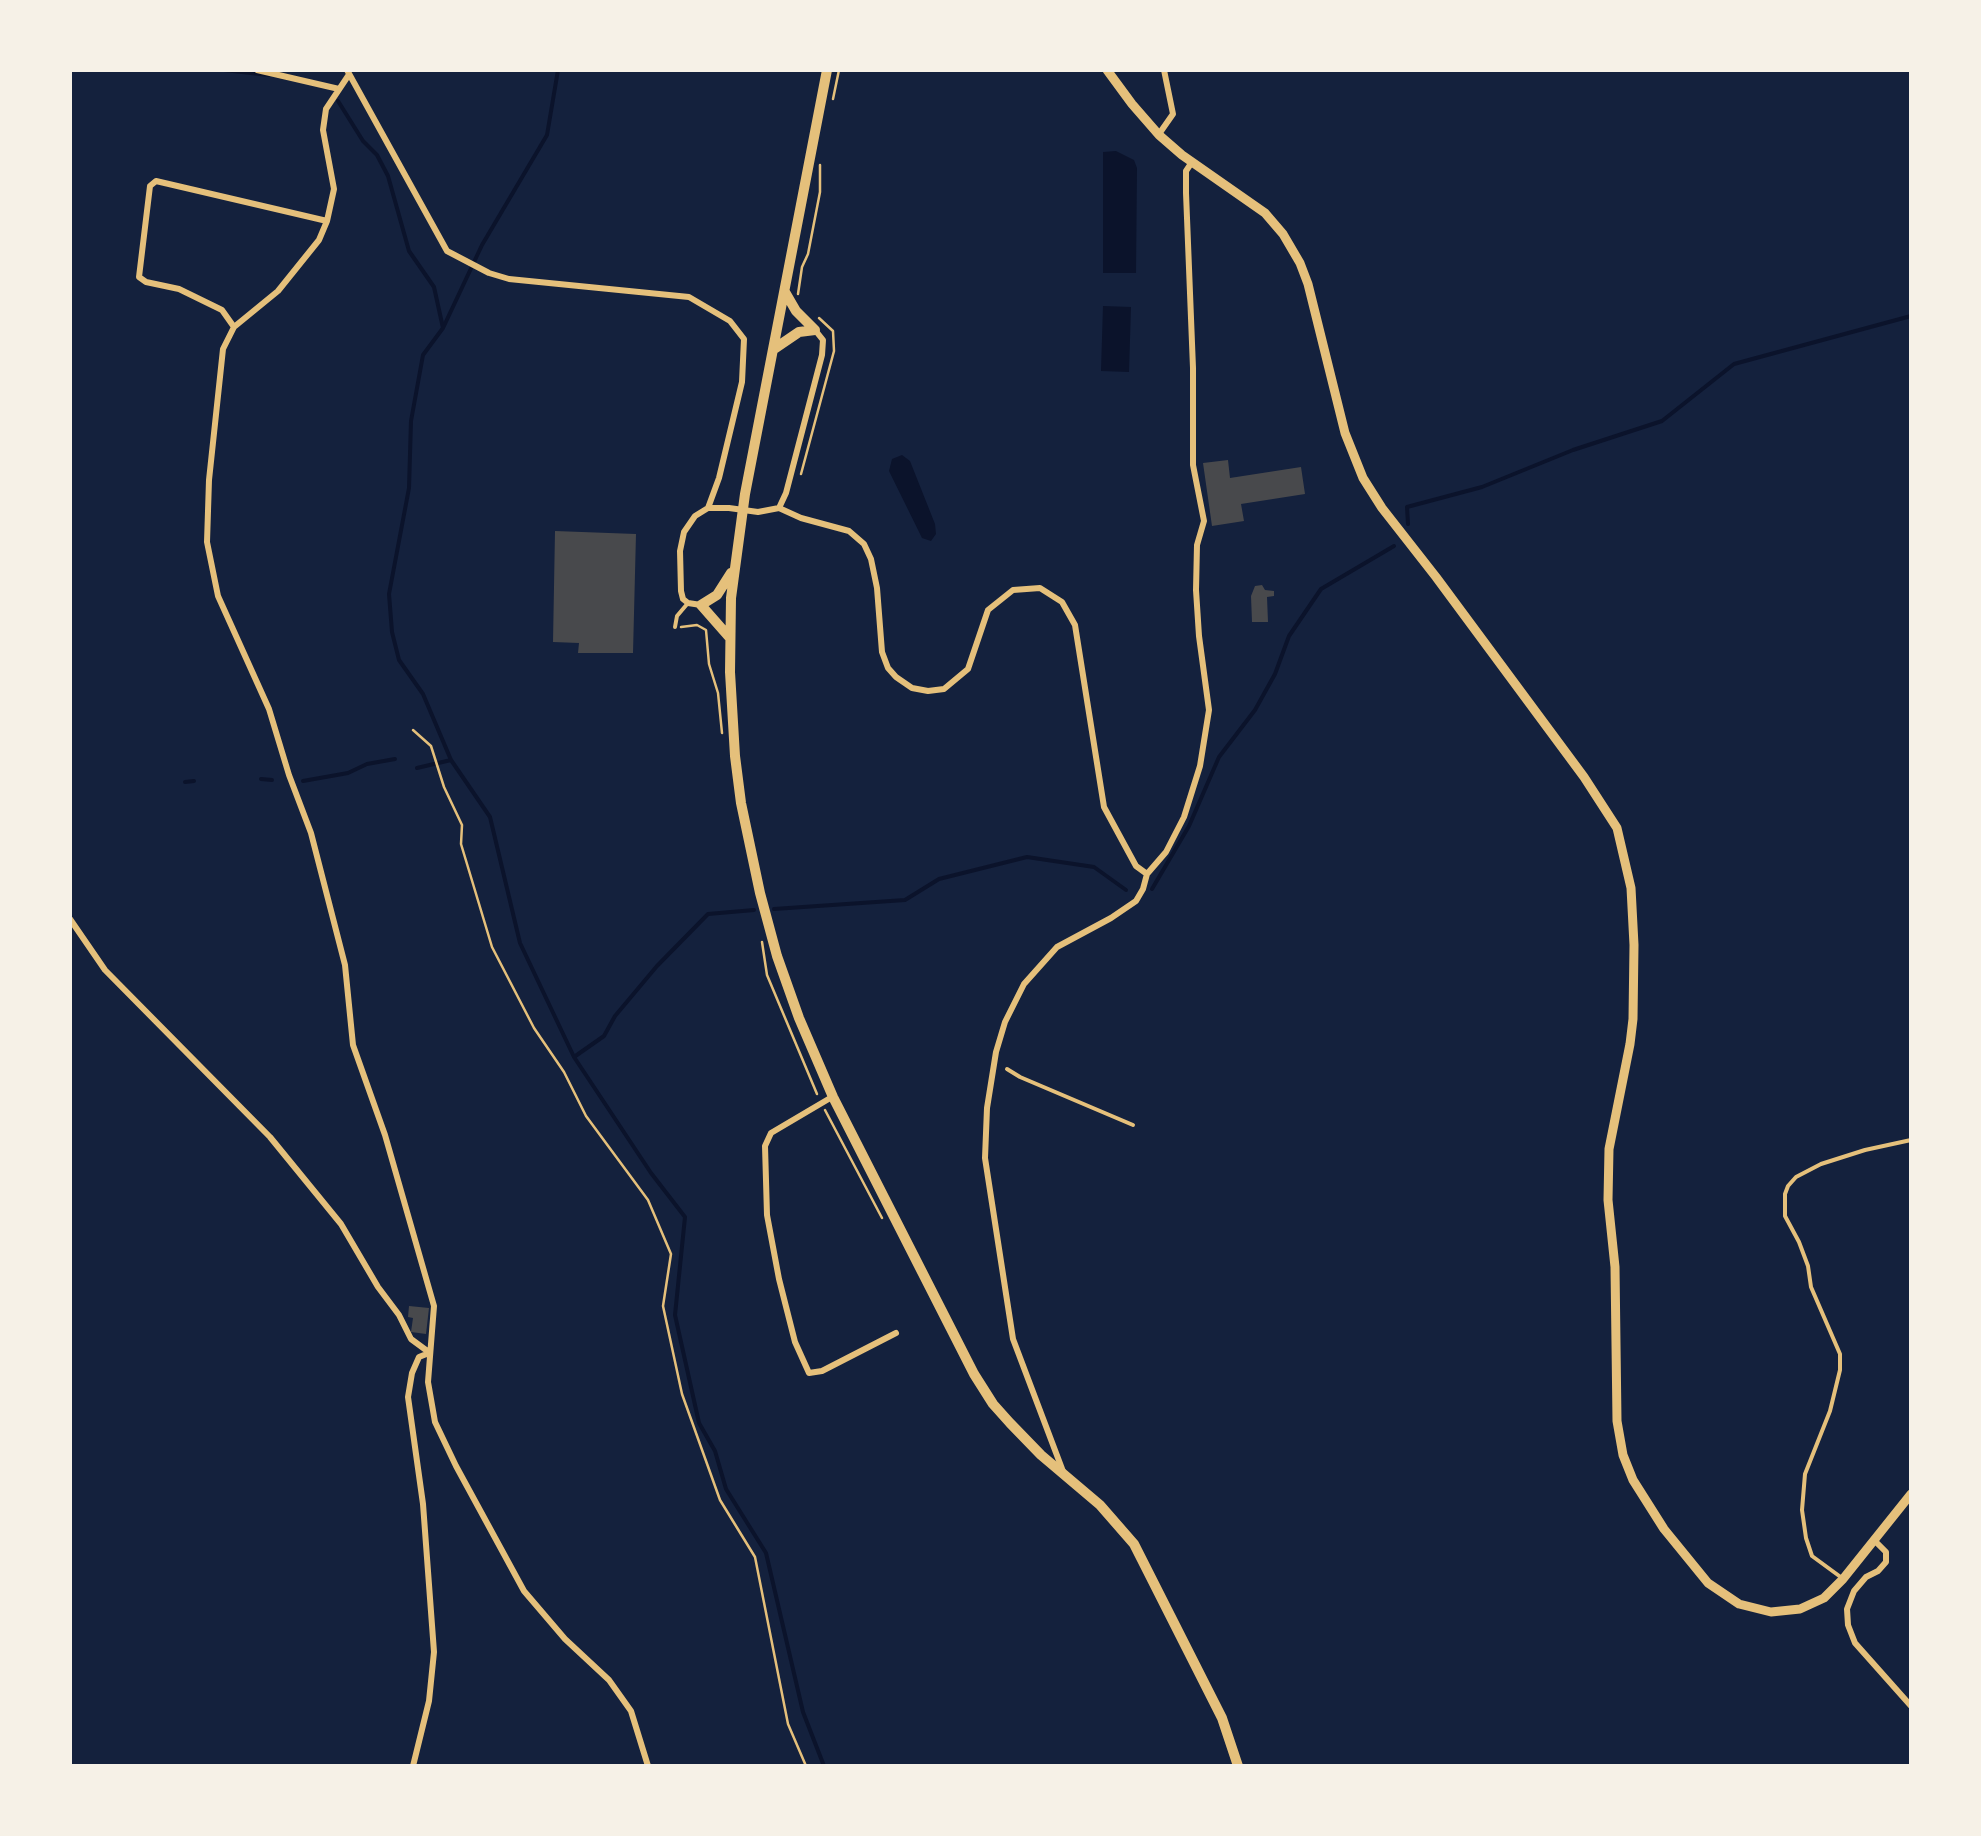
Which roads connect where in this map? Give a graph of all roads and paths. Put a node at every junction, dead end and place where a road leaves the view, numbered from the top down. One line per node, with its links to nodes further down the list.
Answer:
1 (256, 70): 7 (street)
2 (828, 70): 13 (main road)
3 (839, 70): 8 (path)
4 (1108, 70): 9 (main road)
5 (1164, 70): 9 (street)
6 (348, 73): 7 (street); 20 (street)
7 (340, 89): 12 (street)
8 (830, 112)
9 (1158, 135): 10 (main road)
10 (1192, 162): 29 (street); 43 (main road)
11 (820, 167): 14 (path)
12 (327, 221): 16 (street); 16 (street)
13 (785, 291): 17 (main road); 18 (main road)
14 (801, 304)
15 (818, 317): 19 (path)
16 (234, 327): 39 (street)
17 (815, 330): 18 (main road); 19 (street)
18 (774, 350): 22 (main road)
19 (790, 476): 21 (street)
20 (708, 508): 21 (street); 23 (street)
21 (780, 508): 29 (street)
22 (734, 568): 24 (main road); 26 (main road)
23 (688, 602): 24 (street); 25 (lane)
24 (701, 605): 26 (main road)
25 (675, 628): 28 (path)
26 (730, 638): 33 (main road)
27 (413, 730): 47 (path)
28 (723, 740)
29 (1147, 874): 40 (street)
30 (70, 919): 39 (street)
31 (762, 936): 34 (path)
32 (1007, 1069): 35 (lane)
33 (833, 1097): 34 (street); 40 (main road)
34 (822, 1104): 37 (path); 38 (street)
35 (1133, 1125)
36 (1911, 1140): 43 (lane)
37 (882, 1217)
38 (896, 1333)
39 (430, 1353): 45 (street); 46 (street)
40 (1065, 1475): 48 (main road)
41 (1911, 1494): 42 (main road)
42 (1874, 1540): 43 (main road); 44 (street)
43 (1843, 1579)
44 (1911, 1706)
45 (413, 1766)
46 (648, 1766)
47 (806, 1766)
48 (1238, 1766)

